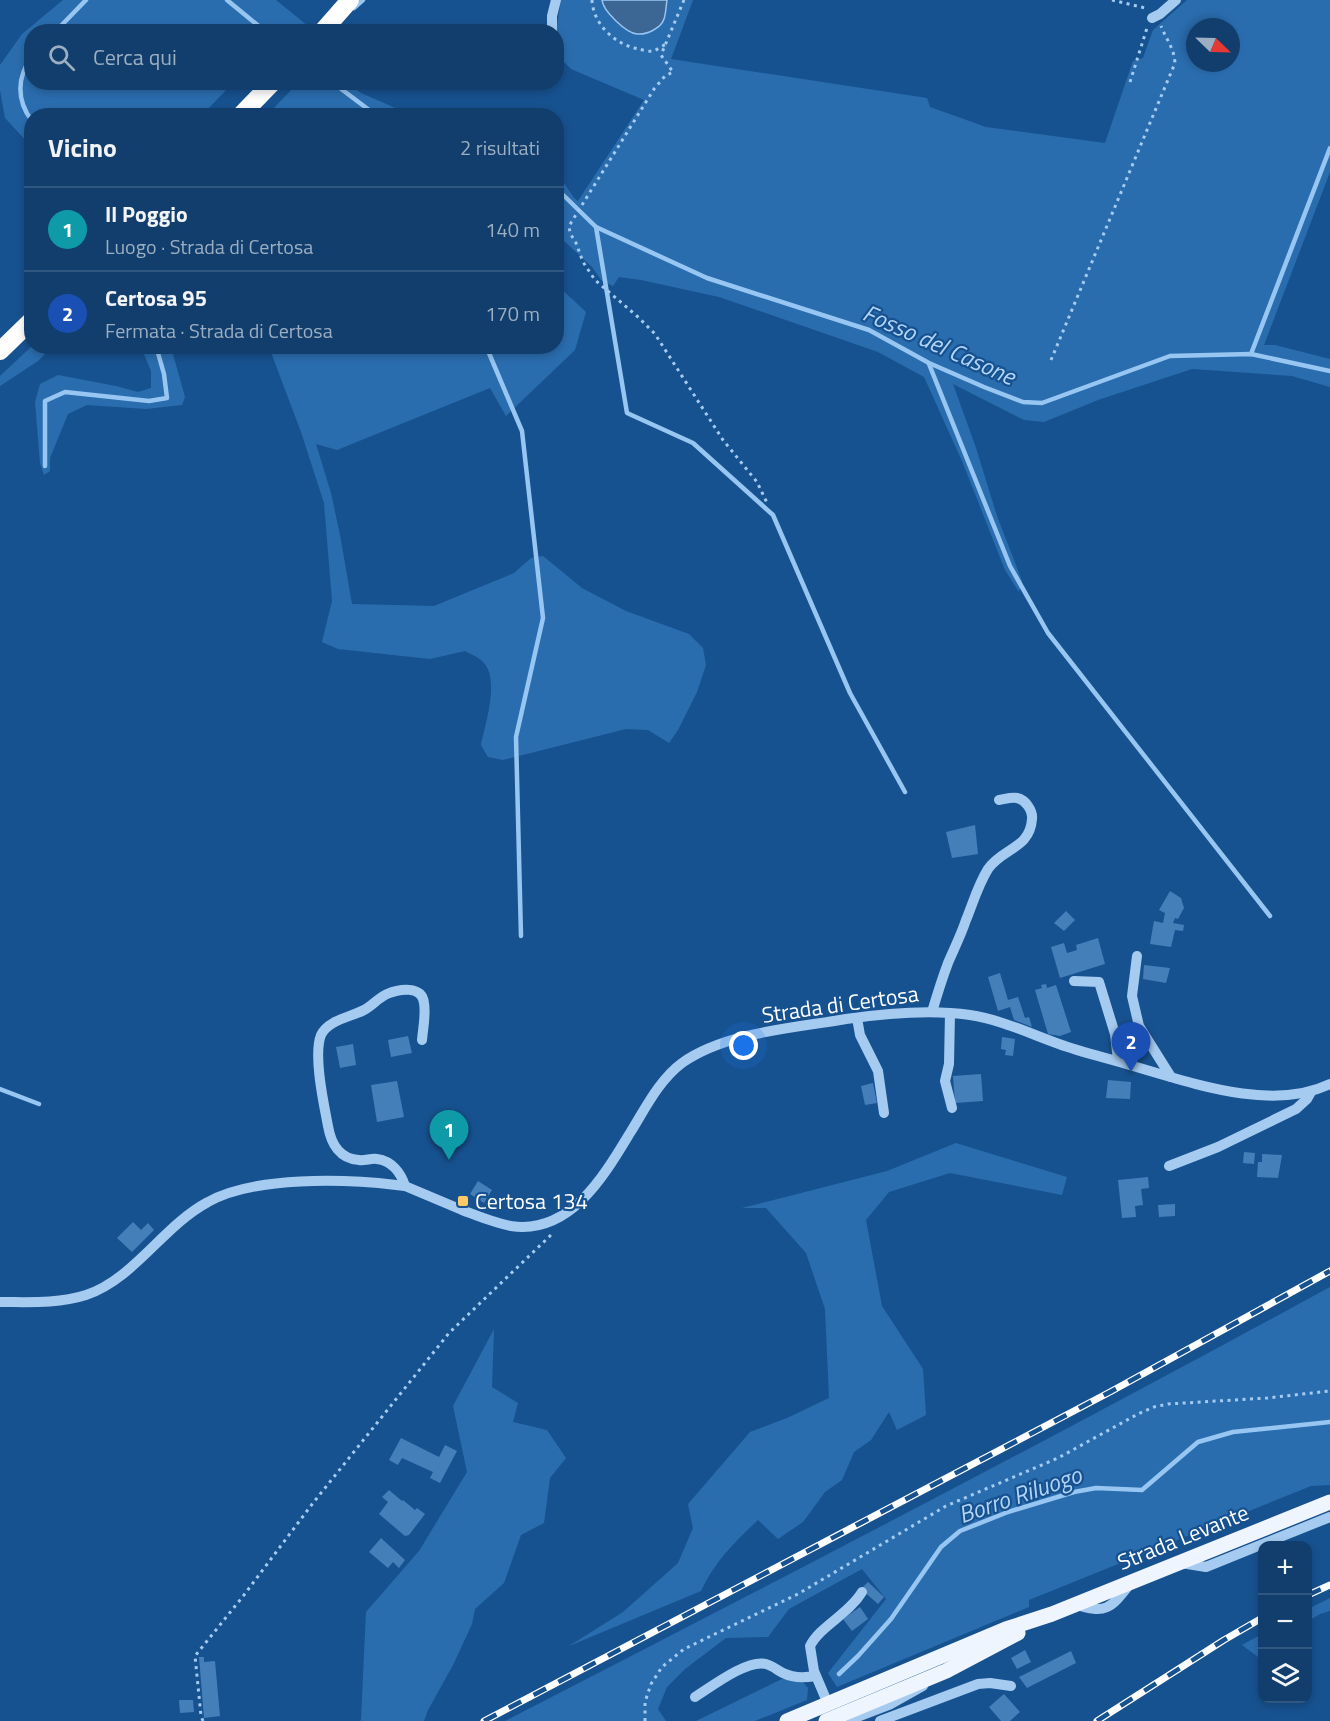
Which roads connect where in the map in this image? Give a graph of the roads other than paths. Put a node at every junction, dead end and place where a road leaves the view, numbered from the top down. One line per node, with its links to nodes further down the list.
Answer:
1 (350, 0): 5 (highway)
2 (556, 0): 6 (street)
3 (1176, 0): 4 (street)
4 (1152, 18)
5 (329, 24)
6 (552, 24)
7 (265, 90): 8 (highway)
8 (248, 108)
9 (24, 327): 10 (highway)
10 (0, 351)
11 (999, 800): 14 (street)
12 (1137, 956): 19 (street)
13 (1074, 981): 18 (street)
14 (932, 1012): 15 (street, Strada di Certosa); 16 (street, Strada di Certosa)
15 (950, 1013): 18 (street, Strada di Certosa); 22 (street)
16 (857, 1018): 23 (street); 25 (street, Strada di Certosa)
17 (422, 1040): 25 (street)
18 (1118, 1061): 19 (street, Strada di Certosa)
19 (1171, 1077): 21 (street, Strada di Certosa)
20 (1330, 1084): 21 (street, Strada di Certosa)
21 (1311, 1092): 24 (street)
22 (952, 1108)
23 (884, 1113)
24 (1169, 1166)
25 (405, 1186): 26 (street, Strada di Certosa)
26 (0, 1302)
27 (1330, 1502): 29 (main road, Strada Levante)
28 (1330, 1517): 29 (street)
29 (1177, 1563): 31 (main road, Strada Levante)
30 (862, 1592): 33 (street)
31 (1052, 1614): 32 (main road, Strada Levante); 36 (main road, Strada Levante)
32 (946, 1671): 38 (main road, Strada Levante); 39 (street)
33 (815, 1676): 35 (street); 36 (street)
34 (1011, 1686): 40 (street)
35 (695, 1697)
36 (828, 1704): 37 (main road, Strada Levante)
37 (787, 1721)
38 (826, 1721)
39 (847, 1721)
40 (880, 1721)

